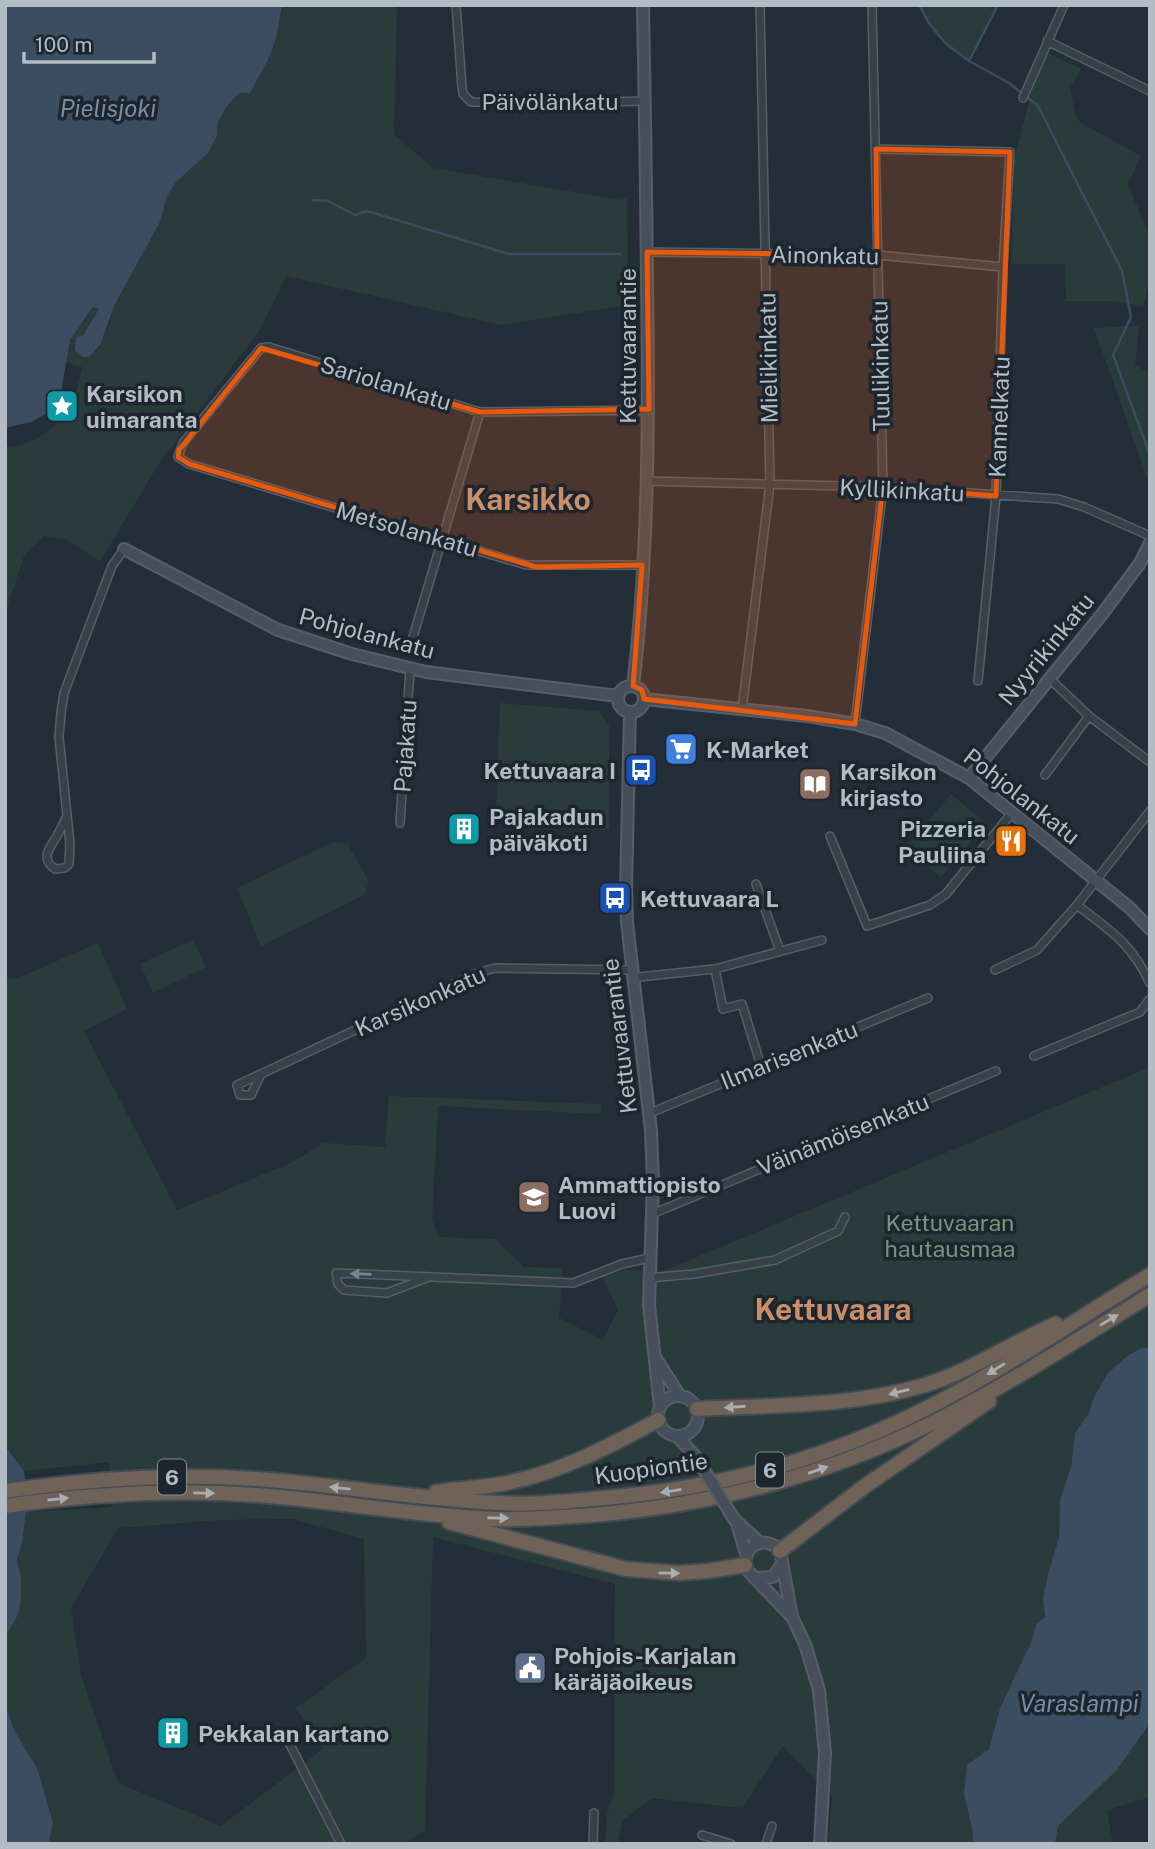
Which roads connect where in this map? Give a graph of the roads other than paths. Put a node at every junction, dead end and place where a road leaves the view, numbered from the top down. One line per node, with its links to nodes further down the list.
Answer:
1 (456, 5): 9 (street, Päivölänkatu)
2 (643, 5): 9 (street, Kettuvaarantie)
3 (760, 5): 12 (street, Mielikinkatu)
4 (1064, 5): 6 (street)
5 (873, 6): 10 (street, Tuulikinkatu)
6 (1047, 41): 7 (street); 8 (street)
7 (1150, 91)
8 (1023, 98)
9 (645, 101): 11 (street, Kettuvaarantie)
10 (876, 149): 13 (street, Tuulikinkatu); 14 (street, Kannelkatu)
11 (647, 252): 12 (street, Ainonkatu); 15 (street, Kettuvaarantie)
12 (766, 253): 13 (street, Ainonkatu); 19 (street, Mielikinkatu)
13 (877, 255): 14 (street, Ainonkatu); 20 (street, Tuulikinkatu)
14 (1003, 267): 21 (street, Kannelkatu)
15 (649, 410): 16 (street, Sariolankatu); 18 (street, Kettuvaarantie)
16 (480, 412): 17 (street, Sariolankatu); 23 (street)
17 (178, 457): 23 (street, Metsolankatu)
18 (647, 481): 19 (street, Kyllikinkatu); 26 (street, Kettuvaarantie)
19 (770, 484): 20 (street, Kyllikinkatu); 34 (street, Mielikinkatu)
20 (883, 487): 21 (street, Kyllikinkatu); 37 (street, Tuulikinkatu)
21 (996, 496): 22 (street, Kyllikinkatu); 30 (street, Kannelkatu)
22 (1150, 536)
23 (442, 540): 26 (street, Metsolankatu); 27 (street)
24 (1150, 542): 29 (street, Nyyrikinkatu)
25 (124, 549): 28 (street, Pohjolankatu); 43 (street)
26 (642, 565): 31 (street, Kettuvaarantie)
27 (410, 647)
28 (410, 670): 32 (street, Pohjolankatu); 44 (street, Pajakatu)
29 (1050, 679): 36 (street); 40 (street, Nyyrikinkatu)
30 (978, 681)
31 (633, 686): 32 (street); 33 (street)
32 (618, 696): 35 (street)
33 (644, 699): 34 (street, Pohjolankatu); 35 (street)
34 (742, 709): 37 (street, Pohjolankatu)
35 (630, 712): 54 (street, Kettuvaarantie)
36 (1089, 716): 38 (street); 39 (street)
37 (855, 724): 40 (street, Pohjolankatu)
38 (1150, 762)
39 (1045, 775)
40 (969, 778): 42 (street, Pohjolankatu)
41 (1150, 811): 46 (street)
42 (1011, 814): 45 (street); 46 (street, Pohjolankatu)
43 (67, 816): 43 (street)
44 (400, 824)
45 (830, 836)
46 (1096, 881): 48 (street); 49 (street, Pohjolankatu)
47 (756, 884): 51 (street)
48 (1077, 905): 53 (street); 55 (street)
49 (1150, 929)
50 (822, 940): 51 (street, Karsikonkatu)
51 (780, 951): 52 (street, Karsikonkatu)
52 (715, 969): 54 (street, Karsikonkatu); 59 (street)
53 (995, 970)
54 (635, 973): 61 (street, Karsikonkatu); 62 (street, Kettuvaarantie)
55 (1150, 983)
56 (928, 998): 59 (street, Ilmarisenkatu)
57 (1150, 999): 58 (street)
58 (1034, 1056)
59 (761, 1066): 62 (street, Ilmarisenkatu)
60 (996, 1071): 63 (street, Väinämöisenkatu)
61 (261, 1074)
62 (650, 1113): 63 (street, Kettuvaarantie)
63 (652, 1214): 65 (street, Kettuvaarantie)
64 (845, 1217): 68 (street)
65 (649, 1258): 67 (street); 68 (street, Kettuvaarantie)
66 (1150, 1275): 70 (highway, Kuopiontie / 6)
67 (429, 1277): 67 (street, one-way to 67)
68 (648, 1278): 72 (street, Kettuvaarantie)
69 (1150, 1295): 71 (highway, Kuopiontie / 6, one-way to 69)
70 (1096, 1307): 74 (highway, one-way to 74); 80 (highway, Kuopiontie / 6, one-way to 80)
71 (1067, 1345): 82 (highway, Kuopiontie / 6, one-way to 71); 85 (highway)
72 (654, 1354): 73 (street, Kettuvaarantie); 75 (street, Kettuvaarantie)
73 (680, 1396): 74 (street); 75 (street)
74 (697, 1409): 76 (street)
75 (659, 1413): 77 (street); 80 (highway)
76 (692, 1430): 77 (street); 78 (street)
77 (677, 1436): 78 (street)
78 (696, 1457): 83 (street, bridge)
79 (5, 1491): 80 (highway, Kuopiontie / 6, one-way to 79)
80 (407, 1496)
81 (5, 1506): 82 (highway, Kuopiontie / 6, one-way to 82)
82 (405, 1511): 86 (highway, one-way to 86)
83 (735, 1521): 84 (street); 86 (street)
84 (759, 1542): 85 (street); 86 (street)
85 (781, 1558): 87 (street); 88 (street)
86 (746, 1559): 87 (street)
87 (757, 1578): 88 (street)
88 (792, 1617): 97 (street)
89 (284, 1733): 93 (street)
90 (594, 1813): 94 (street)
91 (772, 1826): 96 (street)
92 (702, 1835): 95 (street)
93 (341, 1844)
94 (593, 1844)
95 (731, 1844)
96 (766, 1844)
97 (820, 1844)

